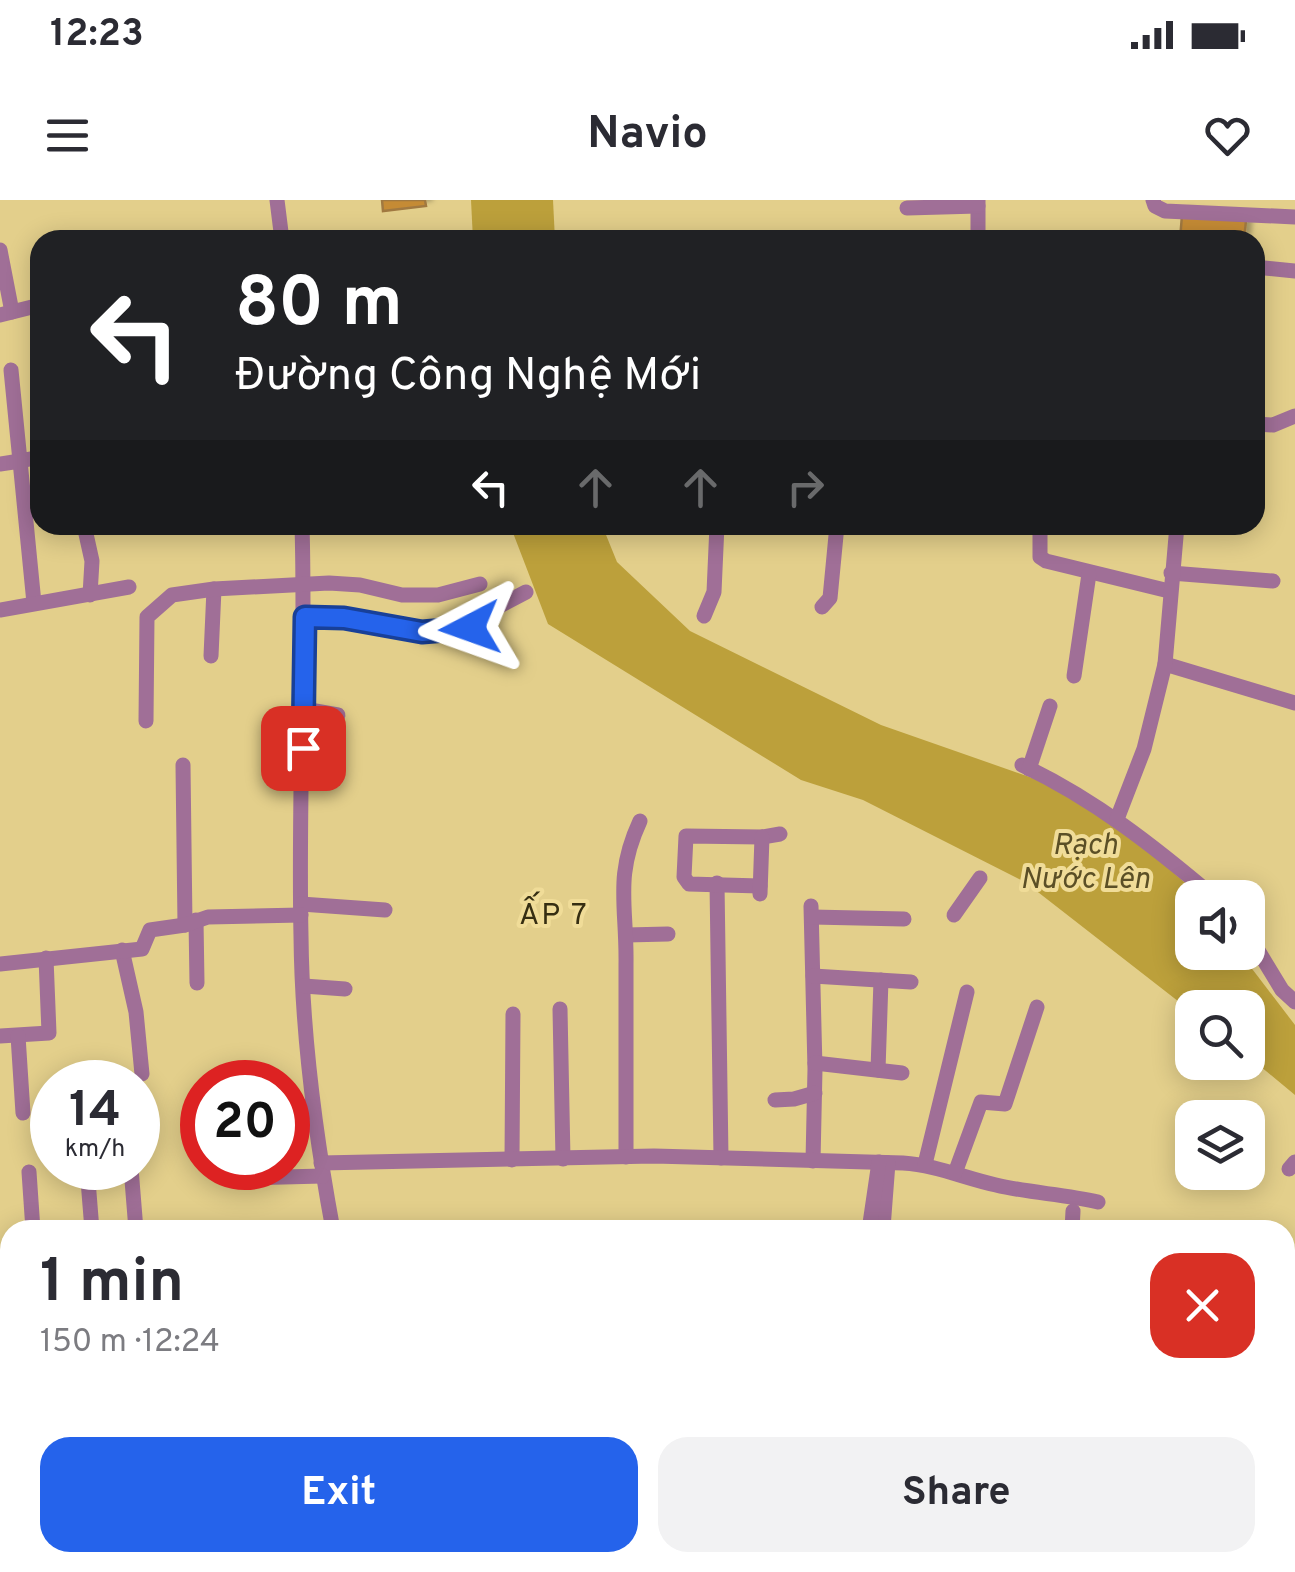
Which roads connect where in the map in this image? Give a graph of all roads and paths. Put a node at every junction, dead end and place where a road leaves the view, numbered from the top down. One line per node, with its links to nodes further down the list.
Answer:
1 (277, 200): 6 (street)
2 (1153, 200): 5 (street)
3 (978, 203): 4 (street); 7 (street)
4 (907, 208)
5 (1295, 217)
6 (281, 230)
7 (978, 230)
8 (0, 250): 11 (street)
9 (1265, 267): 10 (street)
10 (1295, 271)
11 (6, 314)
12 (11, 370): 16 (street)
13 (1295, 416): 14 (street)
14 (1265, 425)
15 (30, 458): 16 (street)
16 (20, 460): 17 (street); 34 (street)
17 (0, 464)
18 (86, 535): 33 (street)
19 (302, 535): 28 (street)
20 (717, 535): 37 (street)
21 (836, 535): 35 (street)
22 (1040, 535): 25 (street)
23 (1176, 535): 24 (street)
24 (1171, 573): 26 (street); 32 (street)
25 (1089, 574): 32 (street); 41 (street)
26 (1273, 581)
27 (480, 584): 28 (street)
28 (304, 586): 30 (street); 38 (street)
29 (128, 587): 33 (street)
30 (214, 589): 39 (street); 46 (street)
31 (526, 592): 38 (street)
32 (1169, 592): 40 (street)
33 (90, 595): 34 (street)
34 (34, 603): 36 (street)
35 (822, 607)
36 (0, 610)
37 (704, 616)
38 (305, 617): 44 (street)
39 (211, 656)
40 (1165, 664): 42 (street); 48 (street)
41 (1074, 676)
42 (1295, 703)
43 (1050, 706): 48 (street)
44 (304, 709): 45 (street); 55 (street)
45 (338, 715)
46 (146, 721)
47 (183, 765): 59 (street)
48 (1117, 818): 53 (street)
49 (640, 821): 61 (street)
50 (780, 834): 51 (street)
51 (762, 837): 54 (street); 54 (street)
52 (980, 878): 57 (street)
53 (1194, 880)
54 (717, 884): 88 (street)
55 (301, 910): 56 (street); 59 (street); 70 (street)
56 (386, 910)
57 (954, 915)
58 (904, 919): 66 (street)
59 (190, 922): 62 (street); 69 (street)
60 (668, 934): 61 (street)
61 (626, 935): 87 (street)
62 (122, 950): 63 (street); 79 (street)
63 (46, 958): 65 (street); 78 (street)
64 (1265, 962): 73 (street)
65 (0, 964)
66 (813, 976): 67 (street); 80 (street)
67 (881, 980): 68 (street); 81 (street)
68 (912, 982)
69 (197, 983)
70 (304, 986): 71 (street); 85 (street)
71 (345, 989)
72 (968, 992): 93 (street)
73 (1295, 1002)
74 (1037, 1007): 97 (street)
75 (560, 1010): 89 (street)
76 (512, 1014): 90 (street)
77 (0, 1036): 78 (street)
78 (18, 1036): 86 (street)
79 (141, 1060)
80 (815, 1064): 81 (street); 83 (street)
81 (878, 1070): 82 (street)
82 (902, 1073)
83 (815, 1093): 84 (street); 91 (street)
84 (775, 1100)
85 (312, 1107): 94 (street)
86 (24, 1113)
87 (626, 1157): 88 (street); 89 (street)
88 (721, 1158): 91 (street)
89 (564, 1159): 90 (street)
90 (512, 1160): 94 (street)
91 (813, 1161): 92 (street)
92 (883, 1162): 93 (street); 106 (street)
93 (925, 1164): 97 (street)
94 (322, 1170): 95 (street); 105 (street)
95 (310, 1171)
96 (28, 1172): 102 (street)
97 (955, 1173): 100 (street)
98 (89, 1190): 103 (street)
99 (133, 1190): 104 (street)
100 (1098, 1202)
101 (1073, 1210): 107 (street)
102 (32, 1220)
103 (91, 1220)
104 (135, 1220)
105 (331, 1220)
106 (877, 1220)
107 (1072, 1220)

